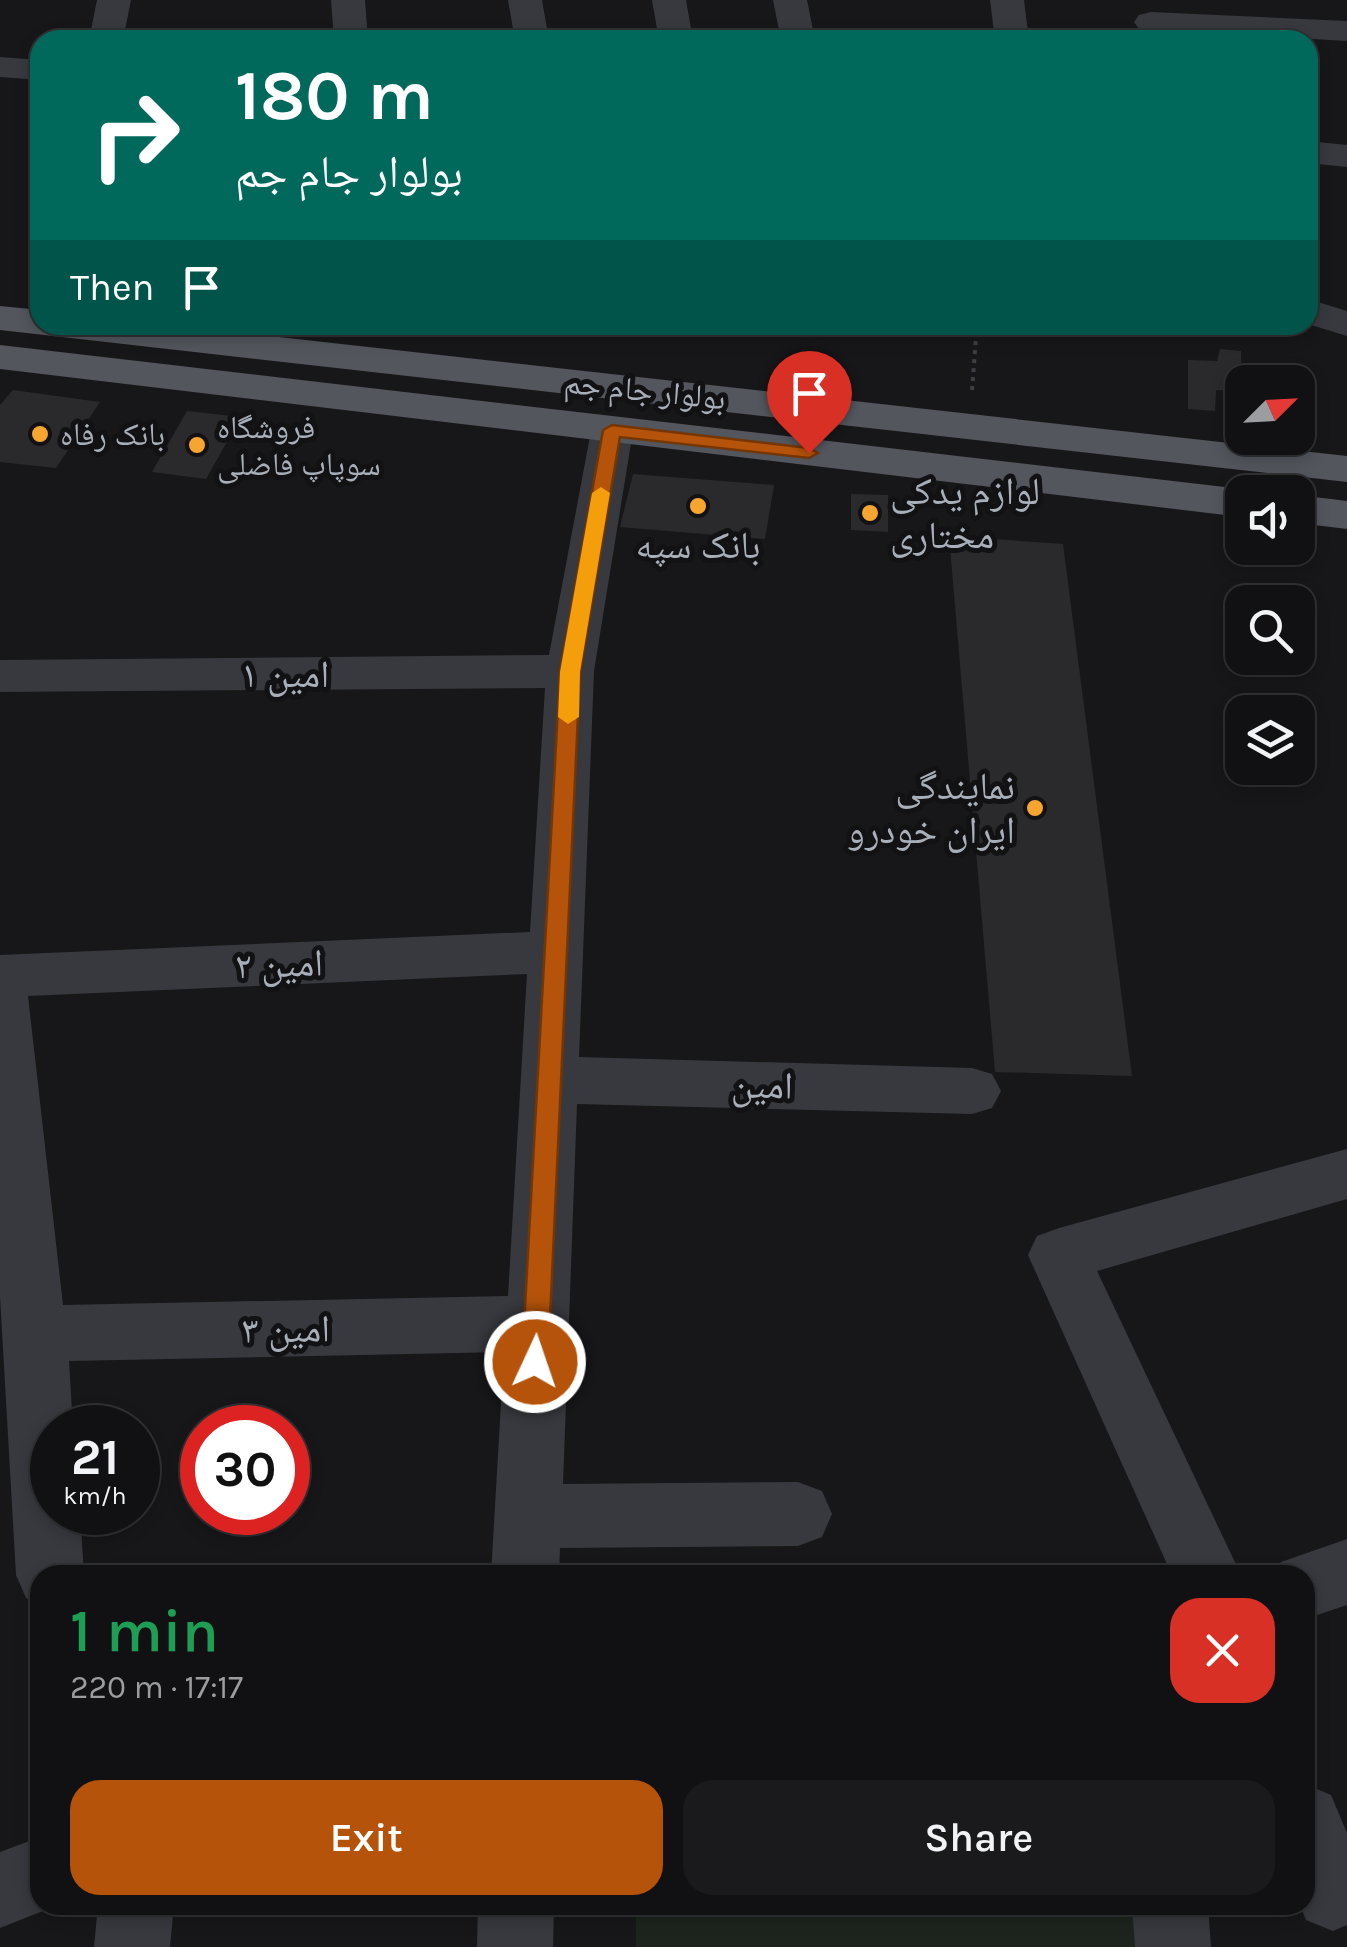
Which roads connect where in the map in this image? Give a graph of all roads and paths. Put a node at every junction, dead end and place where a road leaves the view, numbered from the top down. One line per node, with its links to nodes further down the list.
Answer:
1 (114, 0): 8 (street)
2 (348, 0): 9 (street)
3 (526, 0): 10 (street)
4 (669, 0): 11 (street)
5 (790, 0): 12 (street)
6 (1007, 0): 13 (street)
7 (1151, 21): 14 (street)
8 (108, 30)
9 (350, 30)
10 (530, 30)
11 (674, 30)
12 (796, 30)
13 (1011, 30)
14 (1347, 30)
15 (0, 67): 16 (street)
16 (30, 69)
17 (1318, 153): 18 (street)
18 (1347, 156)
19 (1318, 314): 22 (street)
20 (0, 318): 21 (main road)
21 (30, 321)
22 (1347, 324)
23 (152, 335): 26 (main road, بولوار جام جم)
24 (975, 335): 26 (path)
25 (0, 357): 27 (main road, بولوار جام جم)
26 (969, 426): 28 (main road, بولوار جام جم)
27 (612, 430): 29 (main road, بولوار جام جم); 32 (street)
28 (1347, 469)
29 (1225, 501)
30 (1315, 511): 31 (main road)
31 (1347, 515)
32 (570, 672): 33 (street, امین ۱); 34 (street)
33 (0, 676)
34 (559, 952): 35 (street, امین ۲); 37 (street)
35 (0, 976)
36 (0, 994): 41 (street)
37 (552, 1080): 38 (street, امین); 40 (street)
38 (972, 1090)
39 (1347, 1174): 46 (street)
40 (538, 1323): 41 (street, امین ۳); 44 (street)
41 (35, 1334): 42 (street)
42 (20, 1453): 45 (street)
43 (798, 1514): 44 (street)
44 (525, 1546)
45 (48, 1565)
46 (1202, 1565)
47 (1347, 1572): 48 (street)
48 (1315, 1583)
49 (1315, 1851): 52 (street)
50 (30, 1878): 51 (street)
51 (0, 1890)
52 (1328, 1891)
53 (135, 1915): 56 (street)
54 (516, 1915): 57 (street)
55 (1171, 1915): 58 (street)
56 (132, 1947)
57 (515, 1947)
58 (1173, 1947)

